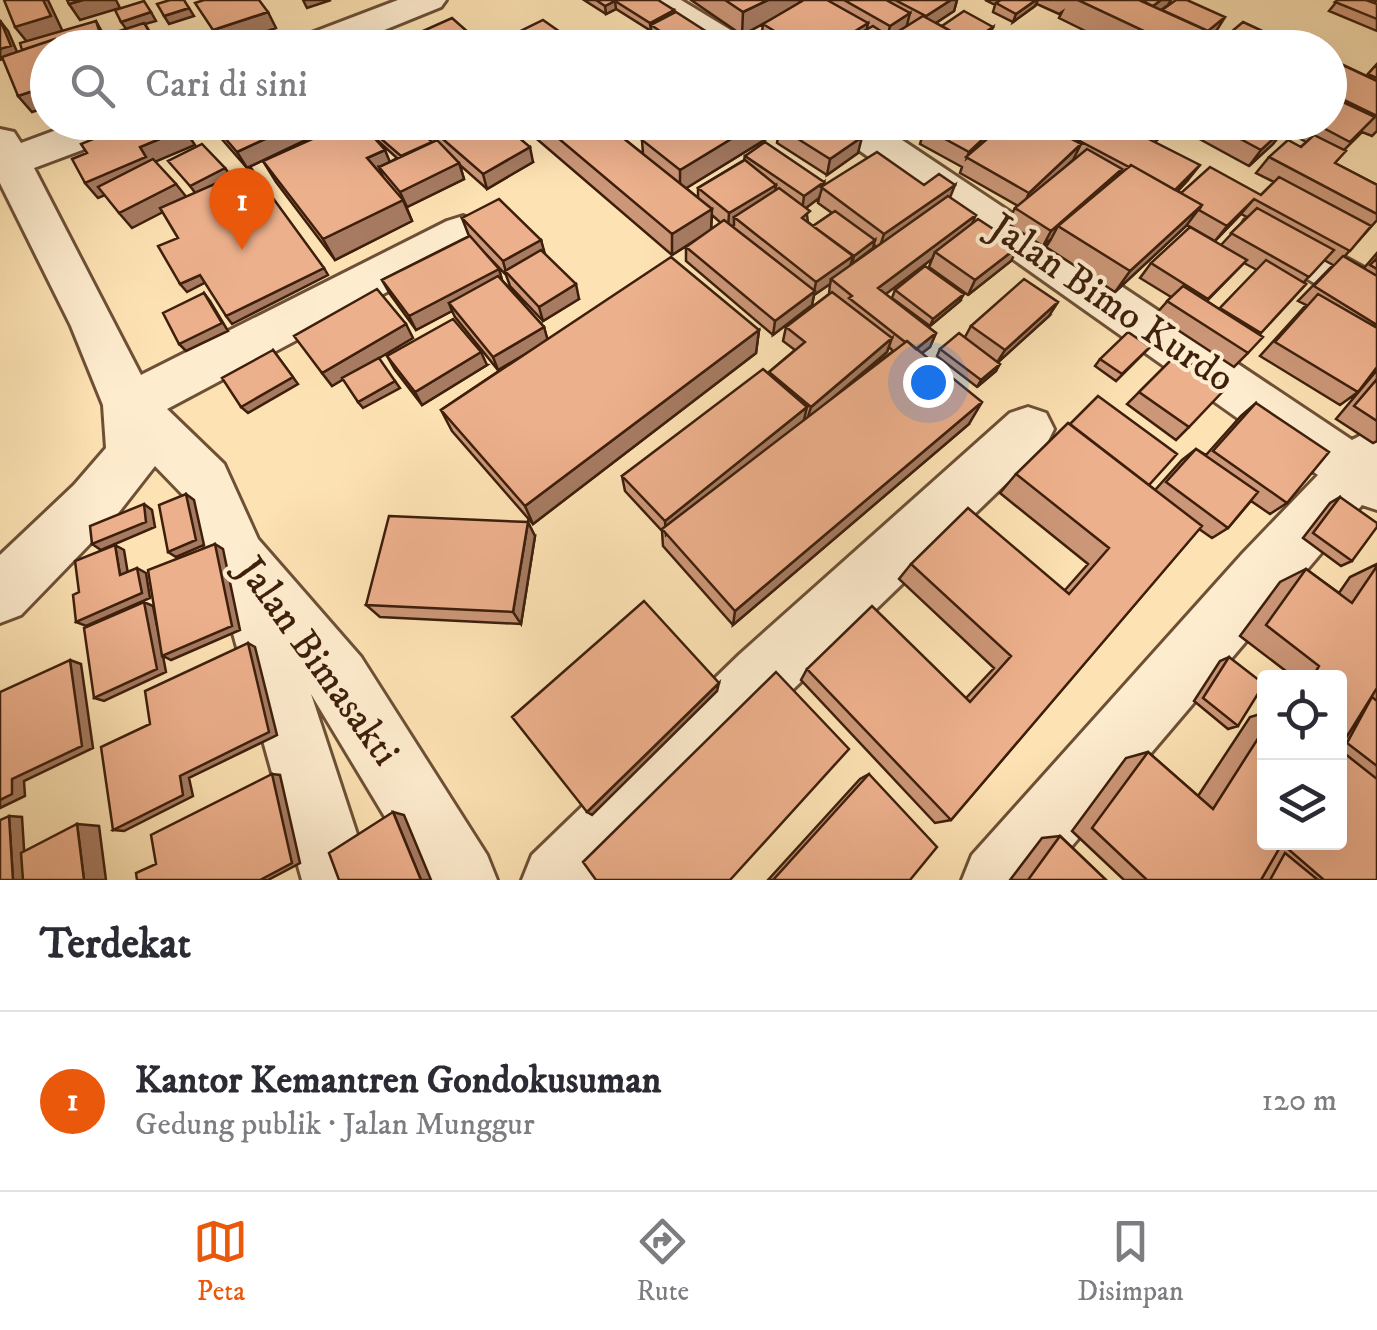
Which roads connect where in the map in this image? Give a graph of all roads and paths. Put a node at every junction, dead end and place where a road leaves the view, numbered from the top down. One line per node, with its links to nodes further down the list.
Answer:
1 (429, 0): 3 (street)
2 (657, 0): 4 (street)
3 (352, 30)
4 (705, 30)
5 (51, 140): 7 (street)
6 (873, 140): 13 (street, Jalan Bimo Kurdo)
7 (5, 152): 11 (street)
8 (1260, 230): 10 (street)
9 (462, 232): 11 (street)
10 (1377, 297)
11 (129, 405): 14 (street, Jalan Bimasakti); 15 (street)
12 (1028, 429): 18 (street)
13 (1371, 470): 19 (street)
14 (238, 558): 16 (street); 17 (street, Jalan Bimasakti)
15 (0, 595)
16 (336, 880)
17 (462, 880)
18 (557, 880)
19 (997, 880)

